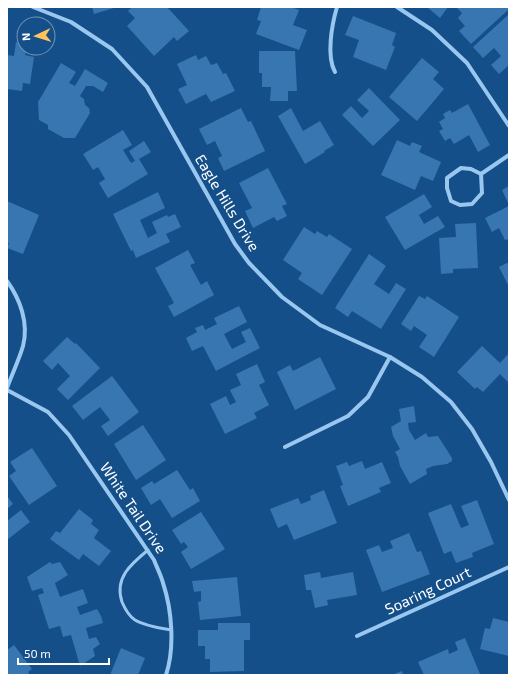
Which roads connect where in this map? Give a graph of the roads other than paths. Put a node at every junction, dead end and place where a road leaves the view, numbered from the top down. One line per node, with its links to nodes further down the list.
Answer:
1 (33, 7): 9 (street, Eagle Hills Drive)
2 (337, 7): 4 (street)
3 (396, 7): 5 (street)
4 (335, 72)
5 (509, 126)
6 (509, 155): 7 (street)
7 (481, 174): 7 (street)
8 (7, 280): 10 (street)
9 (390, 357): 11 (street); 12 (street, Eagle Hills Drive)
10 (7, 389): 13 (street, White Tail Drive)
11 (285, 446)
12 (509, 500)
13 (148, 550): 15 (street, White Tail Drive); 15 (lane)
14 (509, 567): 16 (street, Soaring Court)
15 (171, 630): 17 (street, White Tail Drive)
16 (358, 636)
17 (166, 675)

